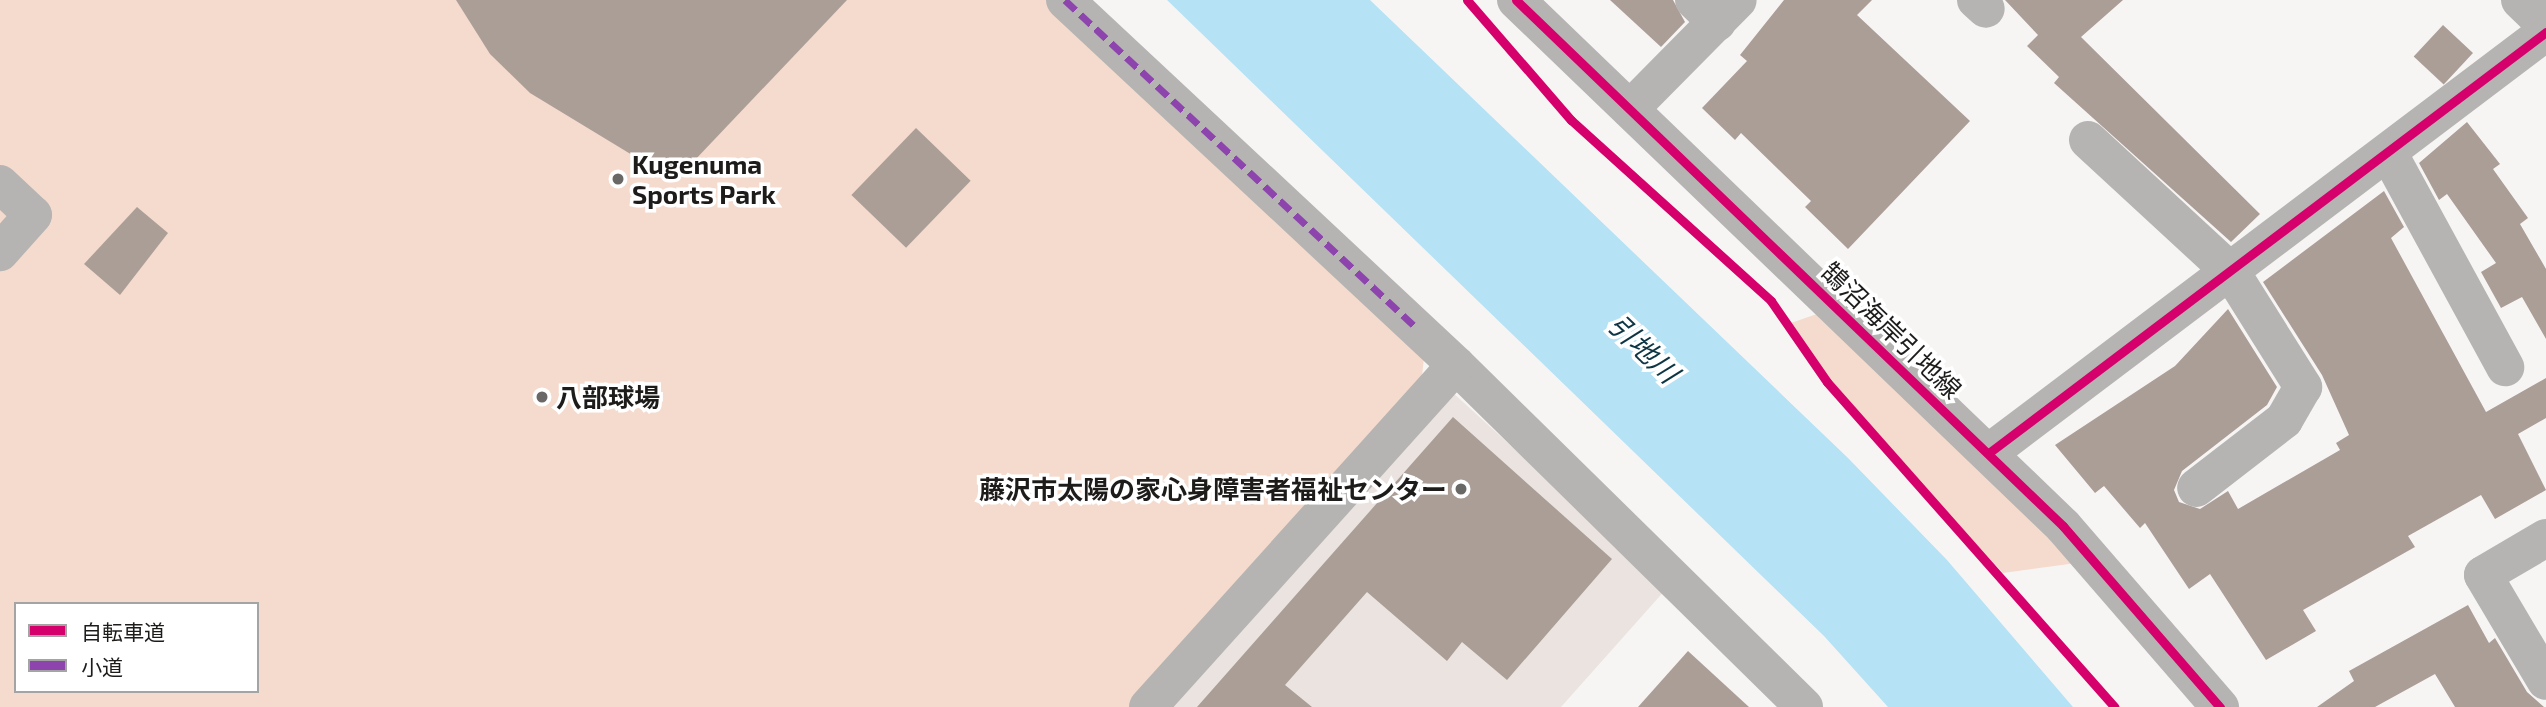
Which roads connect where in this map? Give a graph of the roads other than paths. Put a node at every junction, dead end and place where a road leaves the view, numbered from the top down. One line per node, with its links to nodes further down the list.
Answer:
1 (1065, 0): 13 (street)
2 (1517, 0): 7 (street, 鵠沼海岸引地線)
3 (2519, 0): 5 (street)
4 (1717, 7): 7 (street)
5 (2546, 25)
6 (2546, 32): 9 (street)
7 (1630, 109): 15 (street, 鵠沼海岸引地線)
8 (2088, 140): 12 (street)
9 (2389, 154): 12 (street); 14 (street)
10 (0, 184): 11 (street)
11 (0, 252)
12 (2231, 272): 15 (street); 16 (street)
13 (1456, 365): 19 (street); 20 (street)
14 (2505, 367)
15 (1990, 452): 21 (street, 鵠沼海岸引地線)
16 (2196, 488)
17 (2546, 538): 18 (street)
18 (2546, 681)
19 (1148, 707)
20 (1804, 707)
21 (2220, 707)

